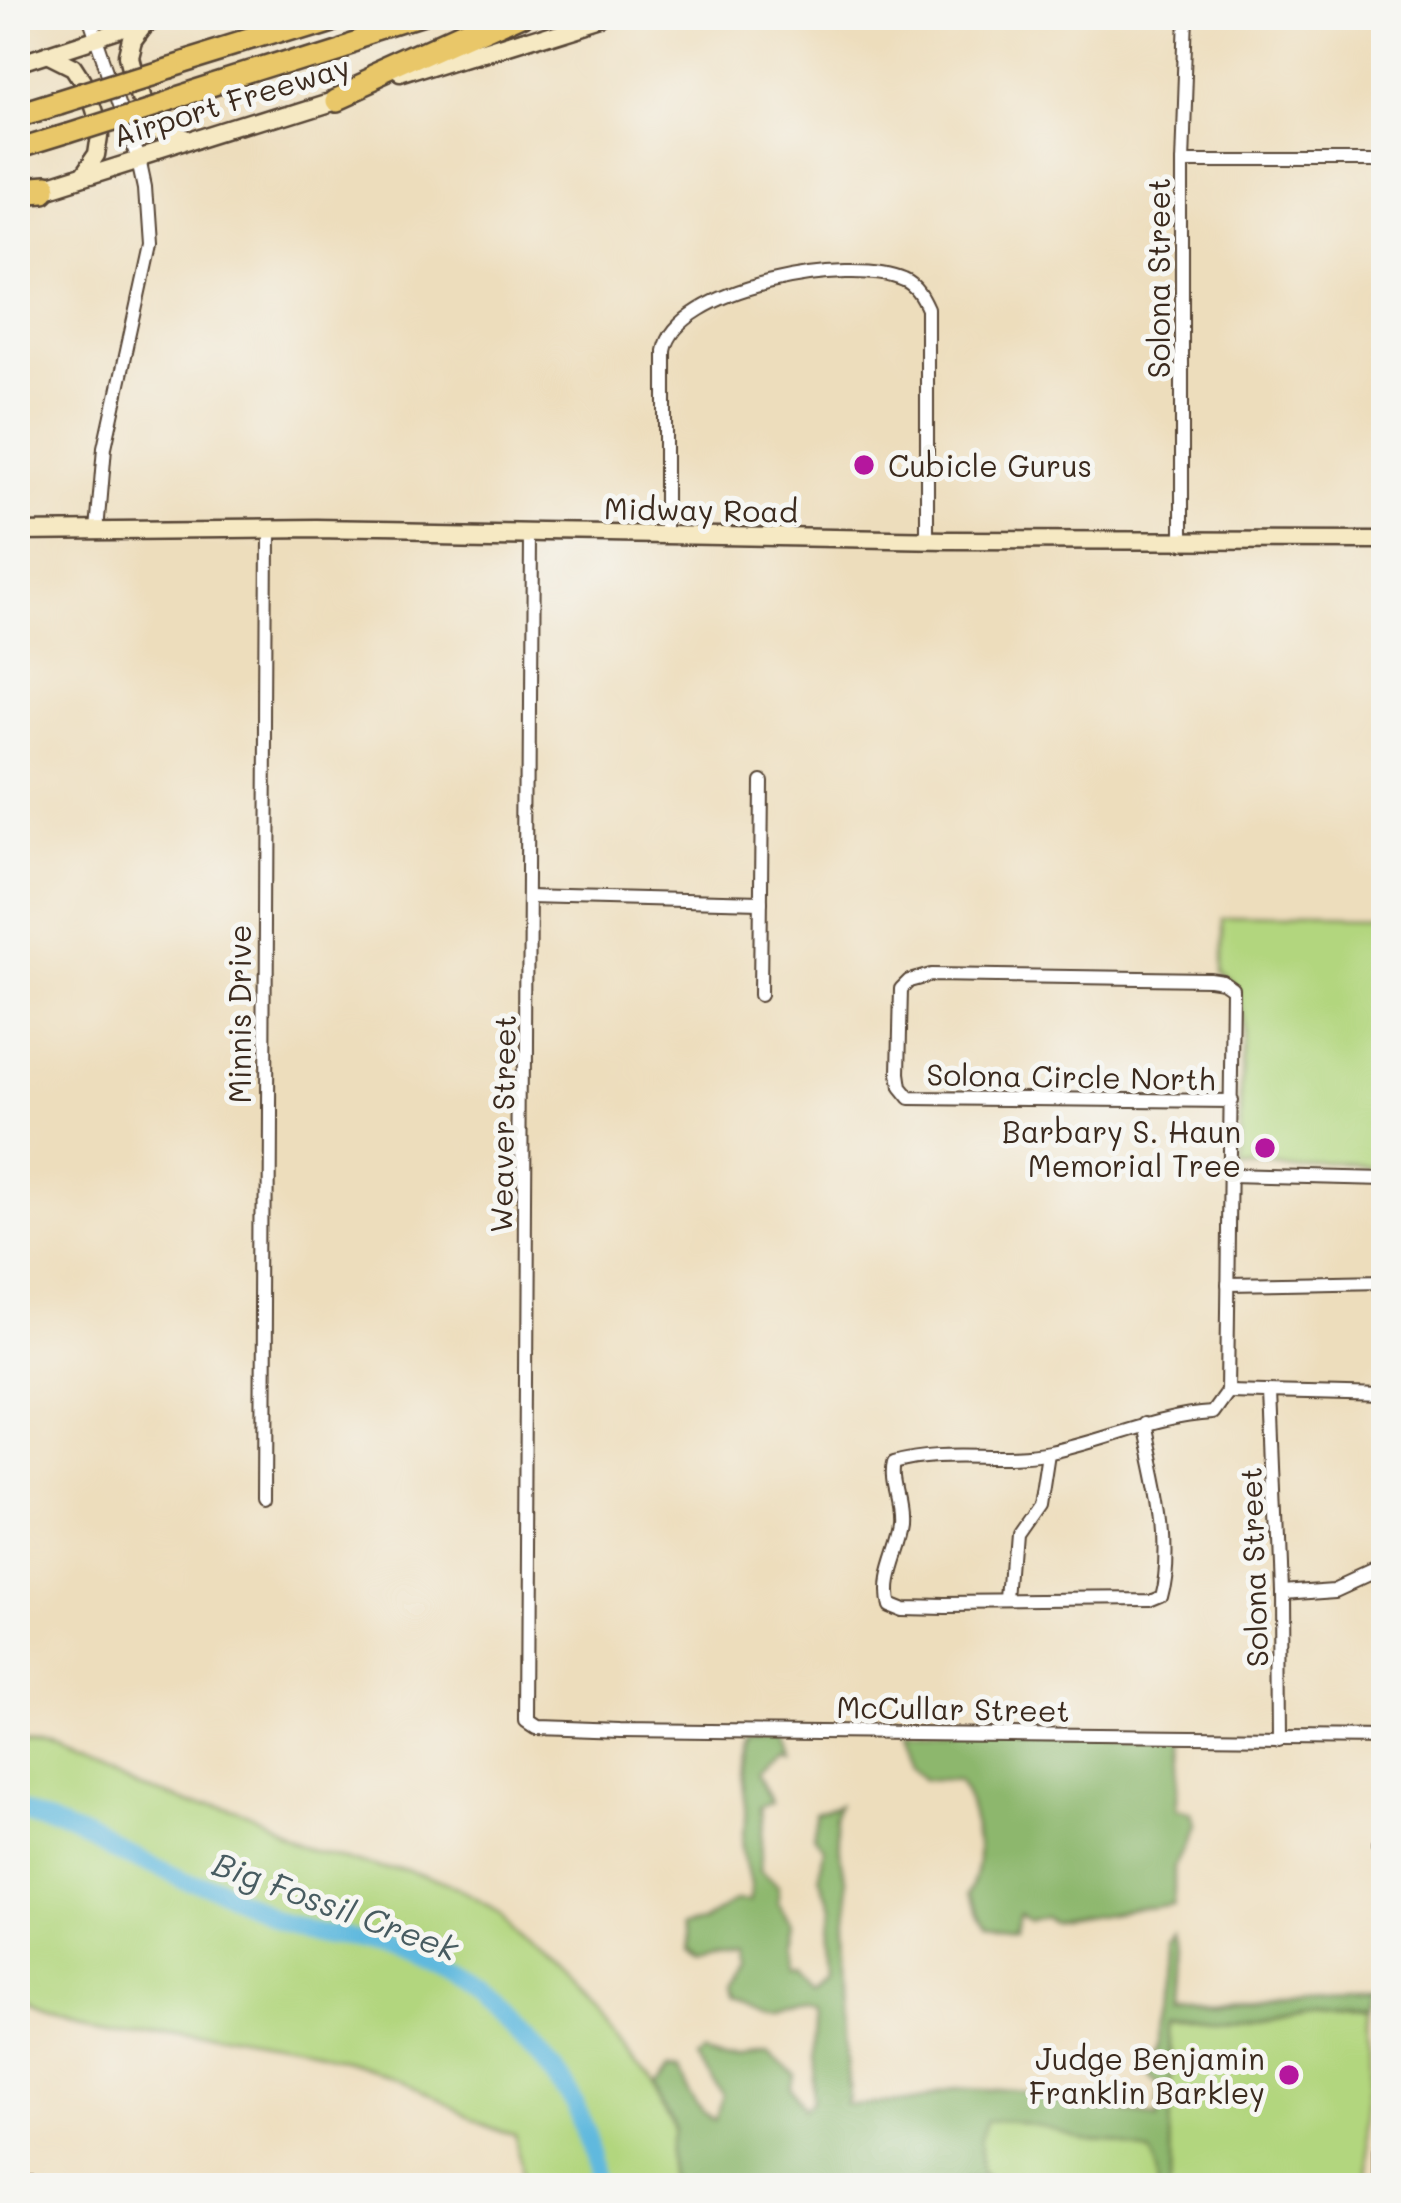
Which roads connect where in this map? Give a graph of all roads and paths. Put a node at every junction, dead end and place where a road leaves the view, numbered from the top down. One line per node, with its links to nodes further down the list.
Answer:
1 (89, 15): 9 (street)
2 (166, 15): 8 (main road)
3 (333, 15): 14 (highway, Airport Freeway, bridge)
4 (439, 15): 16 (highway, Airport Freeway, bridge)
5 (520, 15): 13 (highway)
6 (602, 15): 13 (main road, Airport Freeway)
7 (1187, 15): 18 (street, Solona Street)
8 (146, 22): 9 (main road); 15 (main road)
9 (97, 38): 10 (main road); 17 (street)
10 (48, 53): 11 (main road); 20 (main road)
11 (15, 64)
12 (1386, 71): 19 (street)
13 (332, 100): 15 (main road, Airport Freeway)
14 (15, 114)
15 (196, 143): 17 (main road, Airport Freeway)
16 (15, 149)
17 (139, 160): 20 (main road, Airport Freeway); 26 (street)
18 (1182, 160): 19 (street); 30 (street, Solona Street)
19 (1385, 160): 23 (street)
20 (81, 179): 21 (main road, Airport Freeway)
21 (43, 191): 22 (highway)
22 (15, 196)
23 (1386, 410)
24 (267, 529): 26 (main road, Midway Road); 27 (main road, Midway Road); 46 (street, Minnis Drive)
25 (15, 532): 26 (main road, Midway Road)
26 (98, 532)
27 (531, 532): 28 (main road, Midway Road); 33 (street, Weaver Street)
28 (664, 536): 29 (main road, Midway Road); 29 (street)
29 (927, 540): 30 (main road, Midway Road)
30 (1182, 541): 31 (main road, Midway Road)
31 (1386, 541)
32 (762, 782): 34 (street)
33 (530, 896): 34 (street); 50 (street, Weaver Street)
34 (761, 902): 35 (street)
35 (760, 995)
36 (1232, 1101): 36 (street, Solona Circle North); 37 (street)
37 (1230, 1175): 38 (street); 40 (street)
38 (1386, 1179)
39 (1386, 1281): 40 (street)
40 (1228, 1284): 41 (street)
41 (1227, 1392): 42 (street); 44 (street)
42 (1271, 1394): 43 (street); 48 (street, Solona Street)
43 (1386, 1396)
44 (1144, 1424): 45 (street); 49 (street)
45 (1048, 1453): 49 (street); 49 (street)
46 (262, 1500)
47 (1386, 1564): 48 (street)
48 (1280, 1591): 51 (street, Solona Street)
49 (1014, 1600)
50 (523, 1718): 51 (street, McCullar Street)
51 (1280, 1738): 52 (street, McCullar Street)
52 (1386, 1738)
53 (1386, 2151): 56 (street)
54 (15, 2180): 55 (street)
55 (73, 2188)
56 (1379, 2188)

